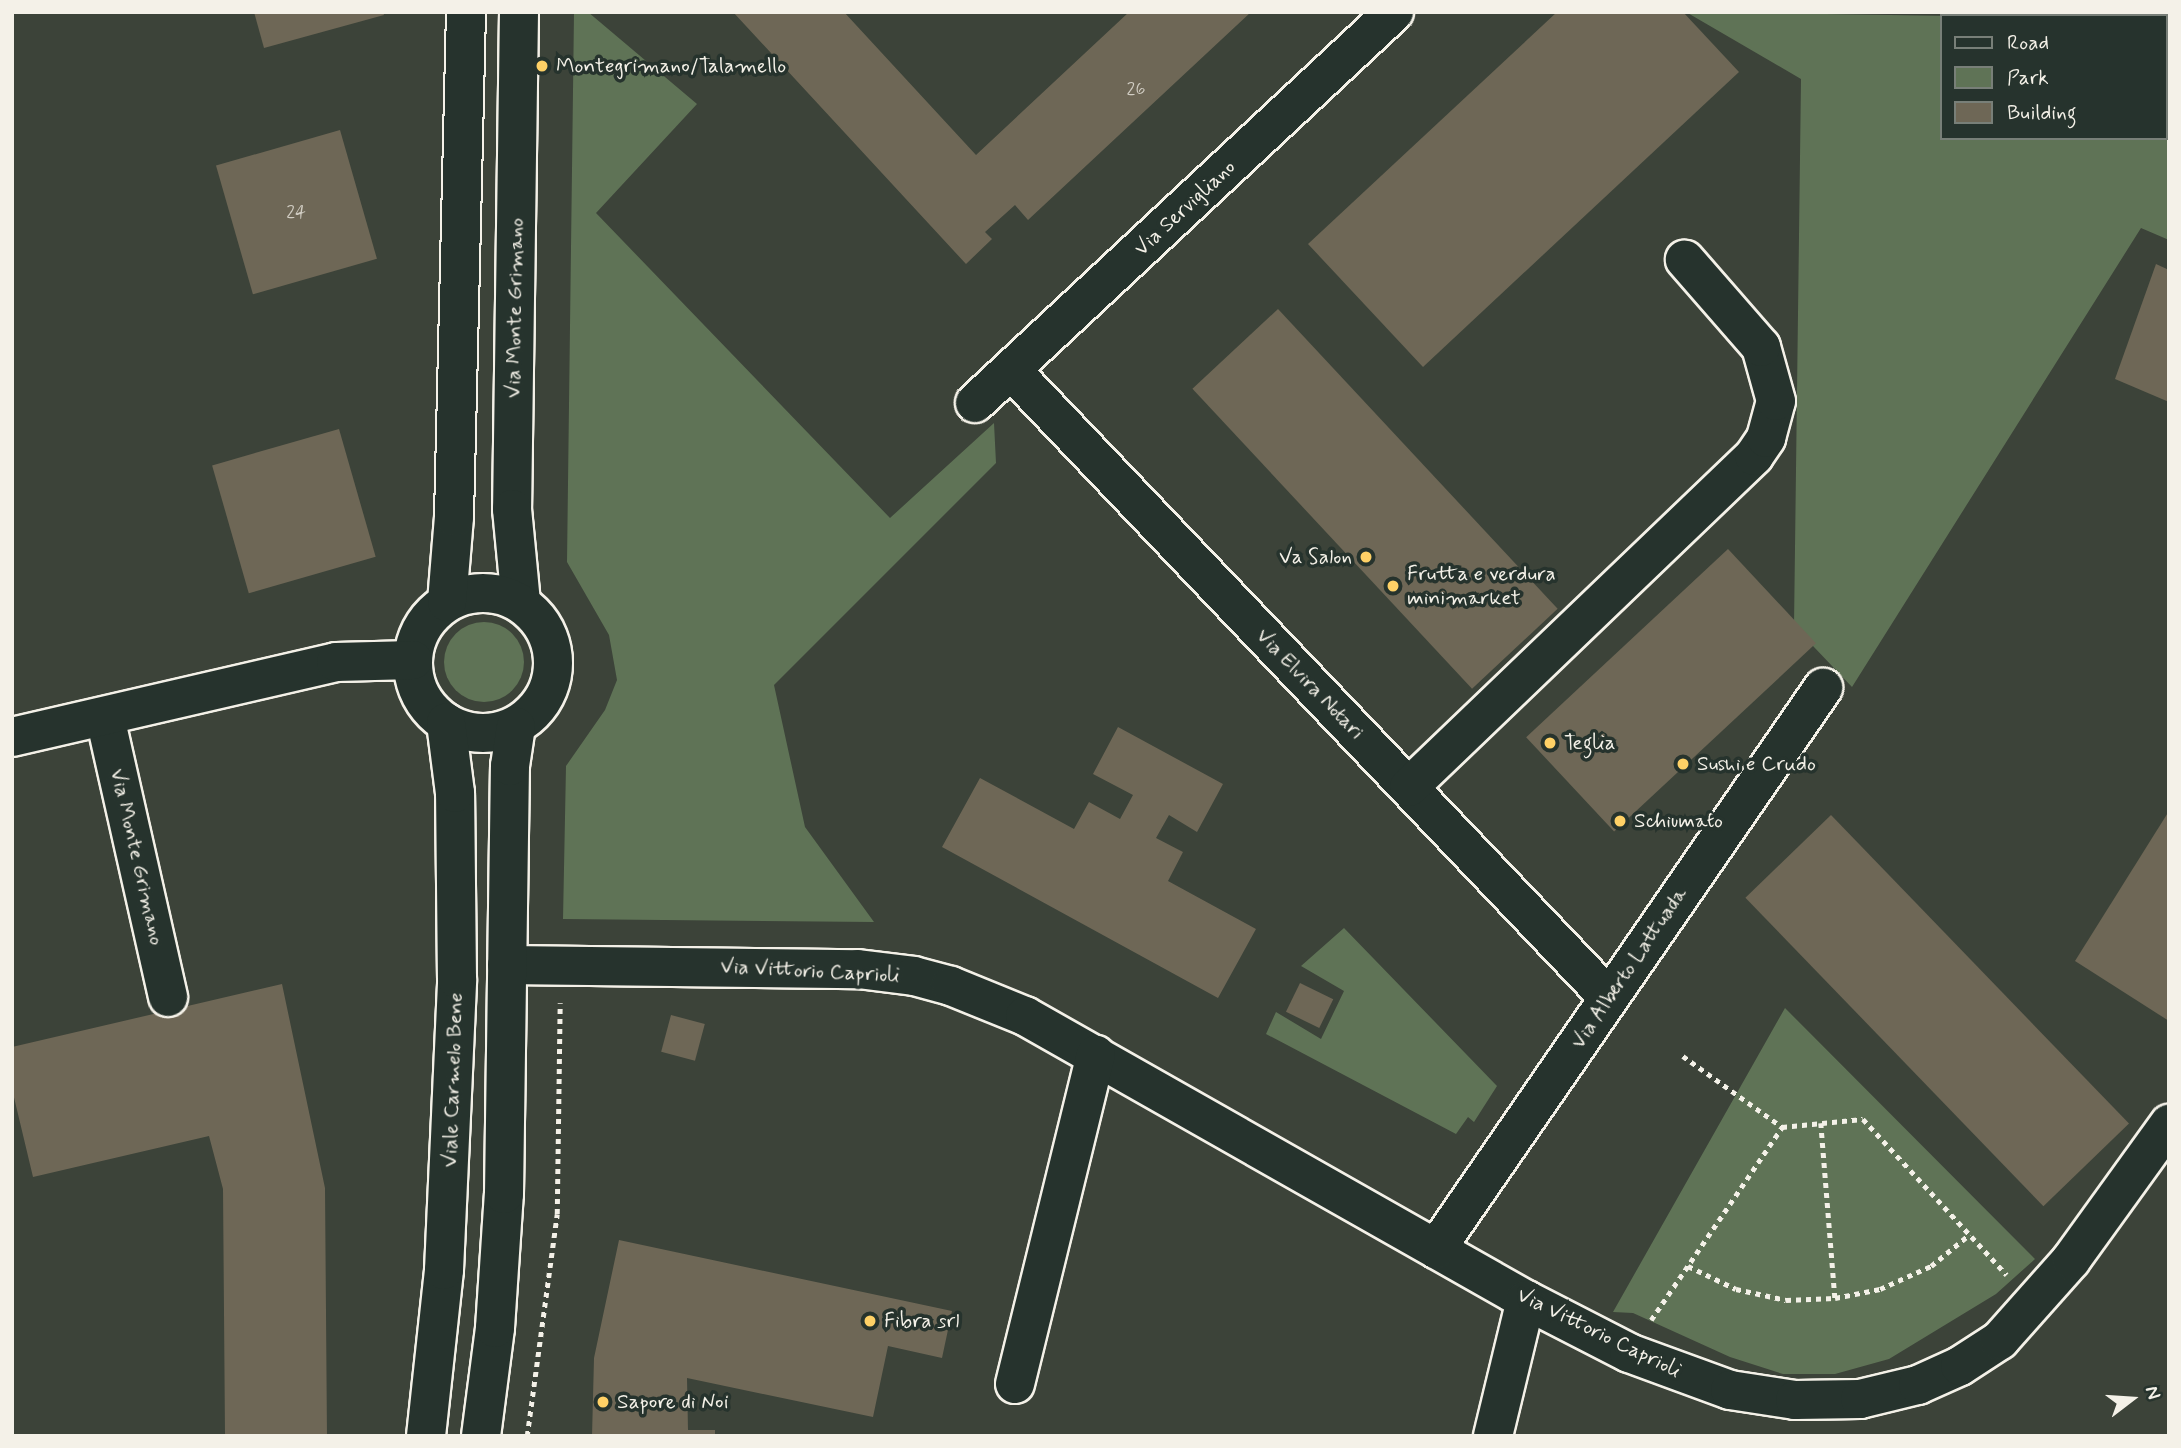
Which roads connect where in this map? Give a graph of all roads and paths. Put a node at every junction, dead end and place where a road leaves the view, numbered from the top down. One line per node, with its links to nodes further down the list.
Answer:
1 (466, 12): 7 (street)
2 (519, 12): 8 (street, Via Monte Grimano)
3 (1394, 12): 5 (street, Via Servigliano)
4 (1685, 260): 15 (street)
5 (1011, 370): 6 (street, Via Servigliano); 15 (street, Via Elvira Notari)
6 (975, 403)
7 (447, 602): 8 (street); 9 (street)
8 (521, 603): 13 (street)
9 (413, 660): 11 (street); 12 (street)
10 (1823, 688): 19 (street, Via Alberto Lattuada)
11 (105, 717): 14 (street); 18 (street, Via Monte Grimano)
12 (446, 723): 13 (street); 33 (street, Viale Carmelo Bene)
13 (516, 726): 17 (street)
14 (12, 737)
15 (1409, 787): 19 (street, Via Elvira Notari)
16 (558, 964): 17 (street, Via Vittorio Caprioli); 20 (street, Via Vittorio Caprioli); 35 (path)
17 (508, 965): 34 (street)
18 (168, 997)
19 (1609, 998): 26 (street, Via Alberto Lattuada)
20 (1096, 1055): 26 (street, Via Vittorio Caprioli); 32 (street)
21 (1683, 1056): 24 (path)
22 (1821, 1123): 24 (path); 25 (path); 28 (path)
23 (2169, 1124): 30 (street, Via Vittorio Caprioli)
24 (1782, 1127): 27 (path)
25 (1970, 1234): 28 (path); 30 (path)
26 (1436, 1249): 29 (street, Via Vittorio Caprioli)
27 (1688, 1266): 28 (path); 31 (path)
28 (1835, 1298)
29 (1526, 1300): 31 (street, Via Vittorio Caprioli); 36 (street)
30 (2034, 1305): 31 (street, Via Vittorio Caprioli)
31 (1629, 1353)
32 (1016, 1384)
33 (426, 1436)
34 (481, 1436)
35 (527, 1436)
36 (1493, 1436)

